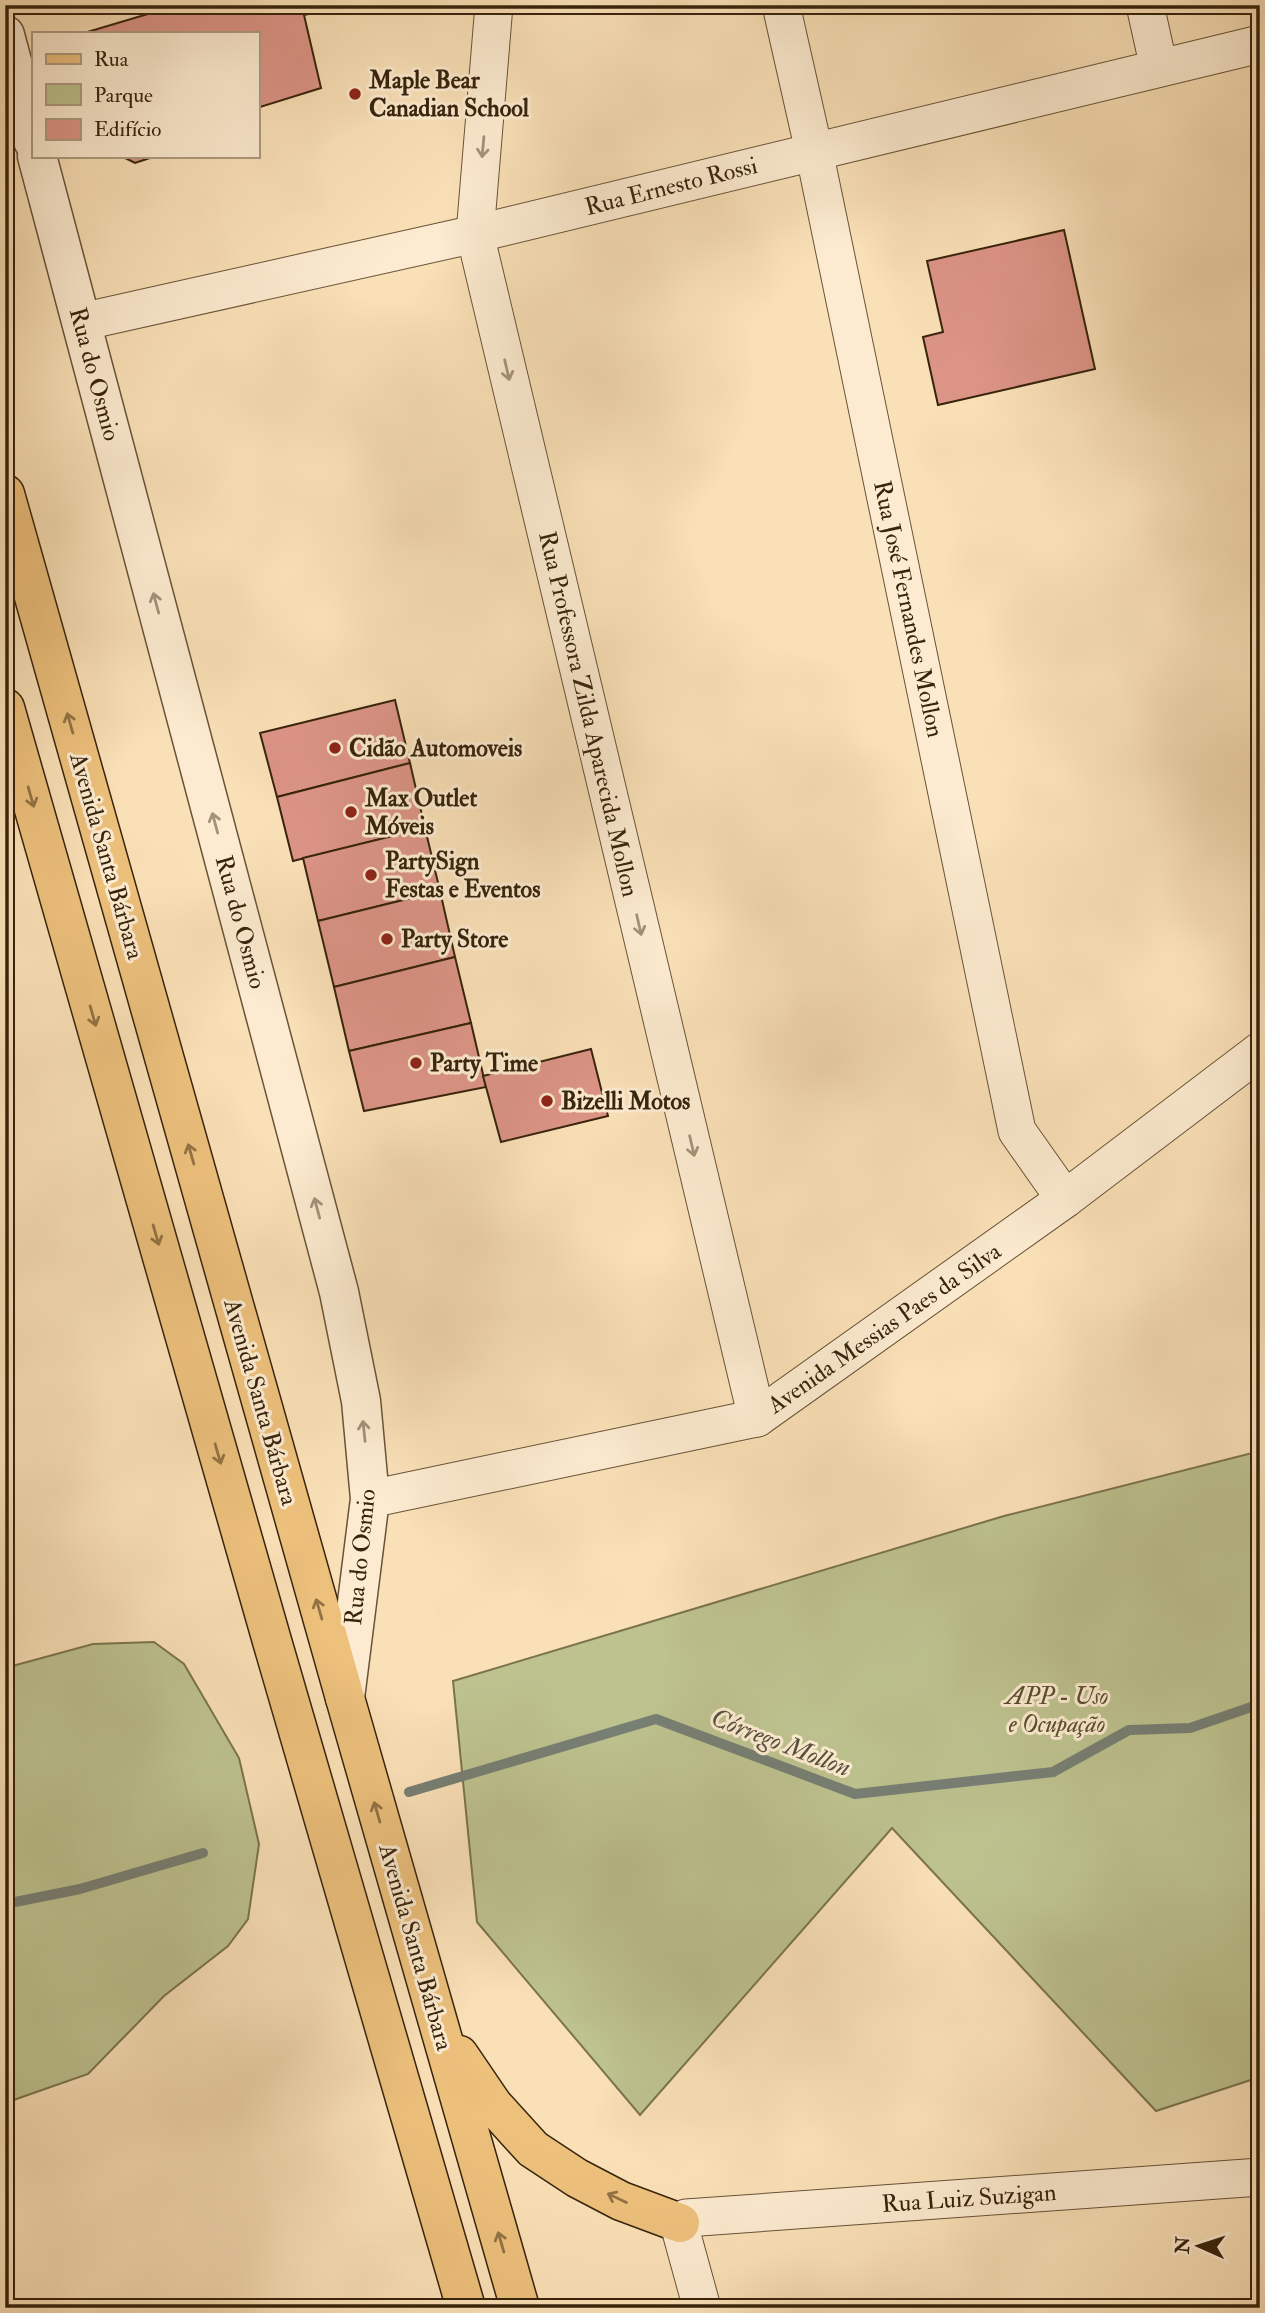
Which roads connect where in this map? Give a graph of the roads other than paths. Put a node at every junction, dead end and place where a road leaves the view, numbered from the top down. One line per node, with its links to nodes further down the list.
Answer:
1 (494, 5): 10 (street, Rua Professora Zilda Aparecida Mollon, one-way to 10)
2 (781, 5): 8 (street, Rua José Fernandes Mollon)
3 (1145, 5): 6 (street)
4 (5, 35): 7 (street)
5 (1260, 44): 6 (street, Rua Ernesto Rossi)
6 (1159, 68): 8 (street, Rua Ernesto Rossi)
7 (32, 137)
8 (814, 151): 10 (street, Rua Ernesto Rossi); 15 (street, Rua José Fernandes Mollon)
9 (38, 158): 11 (street, Rua do Osmio)
10 (475, 234): 11 (street, Rua Ernesto Rossi); 16 (street, Rua Professora Zilda Aparecida Mollon, one-way to 16)
11 (81, 322): 17 (street, Rua do Osmio, one-way to 11)
12 (5, 494): 18 (main road, Avenida Santa Bárbara, one-way to 12)
13 (5, 708): 22 (main road, one-way to 22)
14 (1260, 1051): 15 (street, Avenida Messias Paes da Silva)
15 (1065, 1199): 16 (street, Avenida Messias Paes da Silva)
16 (757, 1418): 17 (street, Avenida Messias Paes da Silva)
17 (370, 1499): 18 (street, Rua do Osmio)
18 (345, 1698): 19 (main road, Avenida Santa Bárbara, one-way to 18)
19 (439, 2024): 21 (main road, one-way to 19); 23 (main road, Avenida Santa Bárbara, one-way to 19)
20 (1260, 2177): 21 (street, Rua Luiz Suzigan)
21 (680, 2223): 24 (street)
22 (466, 2308)
23 (520, 2308)
24 (702, 2308)

